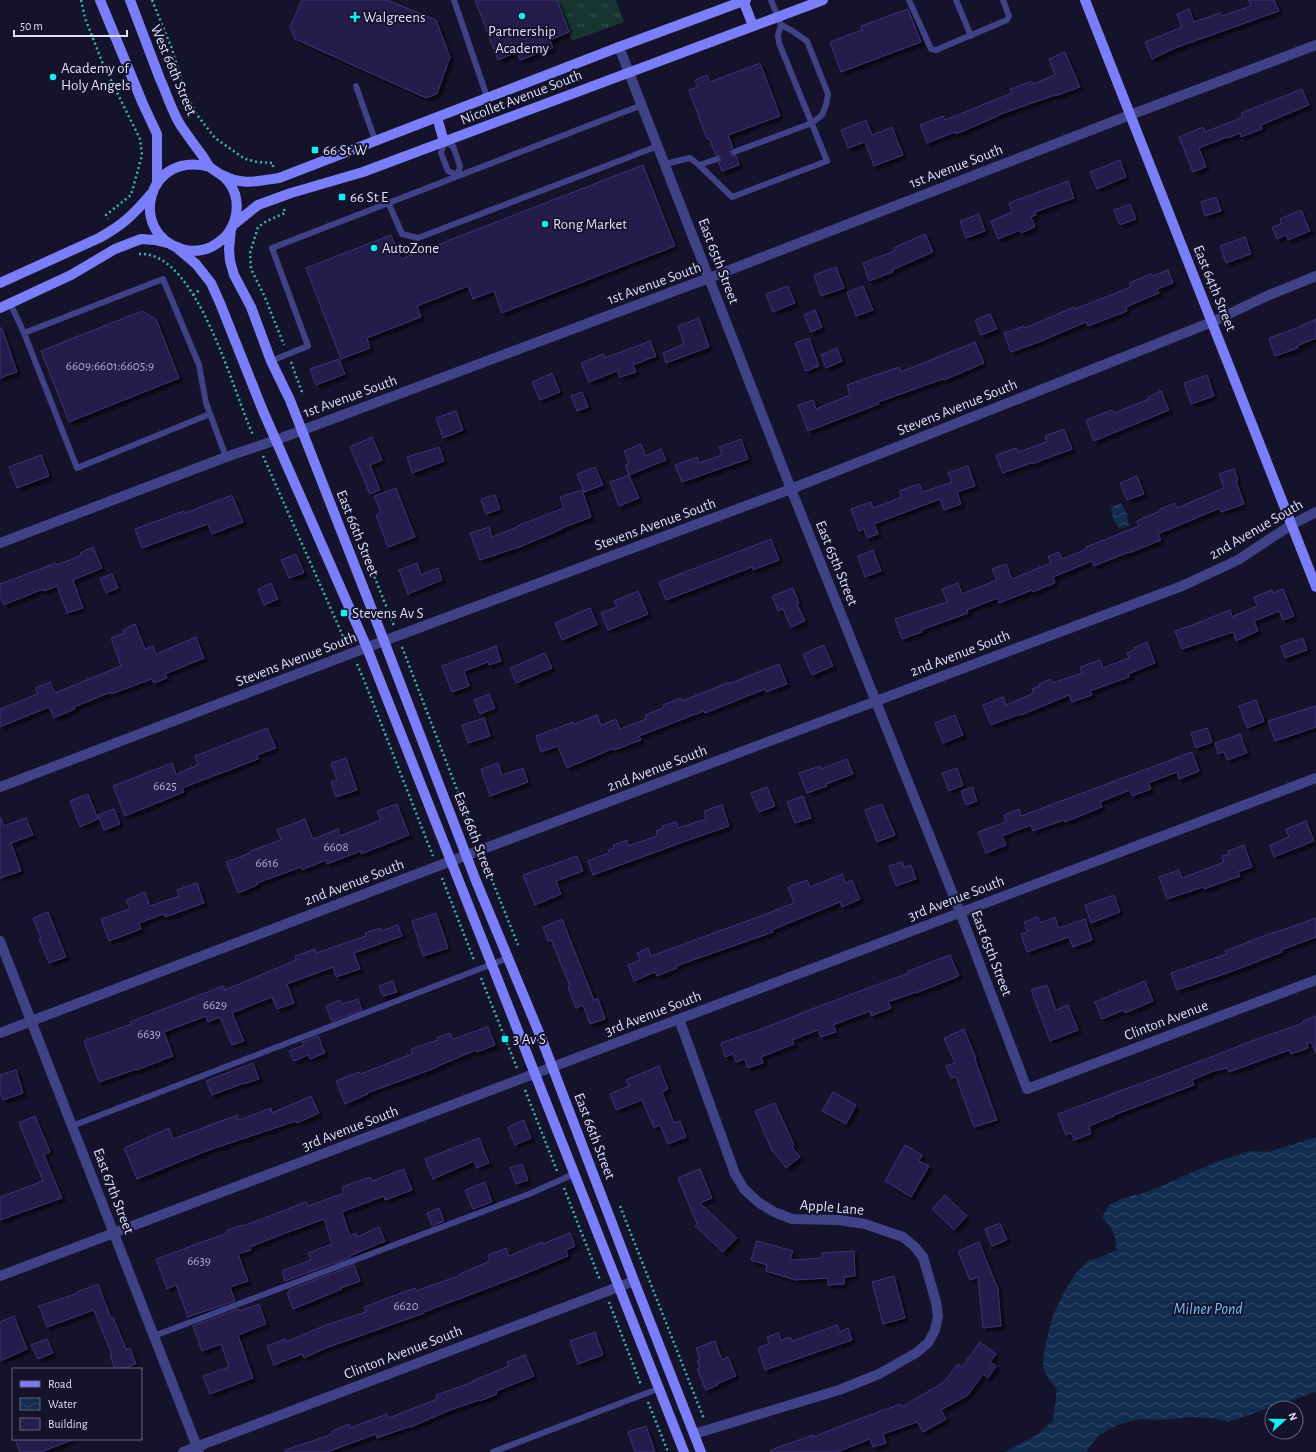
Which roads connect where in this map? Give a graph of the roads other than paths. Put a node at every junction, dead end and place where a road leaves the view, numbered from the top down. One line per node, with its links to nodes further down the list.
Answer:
1 (100, 0): 33 (main road)
2 (130, 0): 30 (main road, West 66th Street)
3 (454, 0): 18 (lane)
4 (744, 0): 12 (main road); 15 (main road, Nicollet Avenue South)
5 (771, 0): 11 (lane)
6 (823, 0): 11 (main road, Nicollet Avenue South)
7 (909, 0): 13 (lane)
8 (956, 0): 13 (lane)
9 (1003, 0): 13 (lane)
10 (1085, 0): 20 (main road, East 64th Street)
11 (779, 21): 12 (main road, Nicollet Avenue South); 22 (lane); 22 (lane)
12 (753, 26): 16 (main road, Nicollet Avenue South)
13 (971, 36)
14 (1316, 45): 20 (street, 1st Avenue South)
15 (619, 47): 16 (street, East 65th Street); 18 (main road, Nicollet Avenue South)
16 (629, 72): 19 (street, East 65th Street); 24 (main road, Nicollet Avenue South)
17 (356, 86): 23 (lane)
18 (487, 97): 21 (main road, Nicollet Avenue South)
19 (642, 105): 25 (street, East 65th Street); 32 (lane)
20 (1130, 115): 38 (street, 1st Avenue South); 42 (main road, East 64th Street)
21 (437, 117): 23 (main road, Nicollet Avenue South); 24 (main road)
22 (812, 123): 26 (lane); 29 (lane)
23 (375, 140): 31 (main road, Nicollet Avenue South)
24 (444, 142): 32 (lane); 32 (lane); 35 (main road, Nicollet Avenue South)
25 (658, 146): 28 (street, East 65th Street); 34 (lane)
26 (734, 152)
27 (717, 159): 29 (lane)
28 (665, 164): 29 (lane); 38 (street, East 65th Street)
29 (700, 165)
30 (210, 167): 31 (main road); 33 (main road)
31 (222, 175): 35 (main road)
32 (458, 175): 34 (lane)
33 (155, 187): 36 (main road); 39 (main road)
34 (388, 202): 44 (lane)
35 (232, 226): 36 (main road); 44 (main road, East 66th Street)
36 (173, 246): 40 (main road); 47 (main road)
37 (1316, 276): 42 (street, Stevens Avenue South)
38 (709, 278): 46 (street, 1st Avenue South); 49 (street, East 65th Street)
39 (0, 283)
40 (10, 303): 41 (main road); 43 (lane)
41 (0, 308)
42 (1212, 322): 49 (street, Stevens Avenue South); 51 (main road, East 64th Street)
43 (24, 333): 45 (lane); 45 (lane)
44 (271, 361): 46 (main road, East 66th Street)
45 (210, 414): 48 (lane)
46 (301, 430): 47 (street, 1st Avenue South); 54 (main road, East 66th Street)
47 (276, 440): 48 (street, 1st Avenue South); 55 (main road)
48 (226, 457): 52 (street, 1st Avenue South)
49 (791, 489): 54 (street, Stevens Avenue South); 56 (street, East 65th Street)
50 (1316, 512): 51 (street, 2nd Avenue South)
51 (1291, 525): 53 (main road, East 64th Street); 56 (street, 2nd Avenue South)
52 (0, 543)
53 (1316, 587)
54 (384, 641): 55 (street, Stevens Avenue South); 59 (main road, East 66th Street)
55 (367, 648): 58 (street, Stevens Avenue South); 60 (main road)
56 (876, 701): 59 (street, 2nd Avenue South); 61 (street, East 65th Street)
57 (1316, 778): 61 (street, 3rd Avenue South)
58 (0, 787)
59 (467, 855): 60 (street, 2nd Avenue South); 63 (main road, East 66th Street)
60 (451, 861): 64 (main road); 67 (street, 2nd Avenue South)
61 (960, 912): 66 (street, 3rd Avenue South); 71 (street, East 65th Street)
62 (0, 941): 67 (street, East 67th Street)
63 (508, 958): 64 (lane); 69 (main road, East 66th Street)
64 (491, 964): 70 (main road); 72 (lane)
65 (1316, 980): 71 (street, Clinton Avenue)
66 (679, 1019): 69 (street, 3rd Avenue South); 80 (street, Apple Lane)
67 (31, 1021): 68 (street, 2nd Avenue South); 72 (street, East 67th Street)
68 (0, 1033)
69 (552, 1067): 70 (street, 3rd Avenue South); 76 (main road, East 66th Street)
70 (534, 1074): 73 (main road); 74 (street, 3rd Avenue South)
71 (1028, 1089)
72 (72, 1126): 74 (street, East 67th Street)
73 (574, 1174): 77 (main road); 78 (lane)
74 (114, 1233): 75 (street, 3rd Avenue South); 78 (street, East 67th Street)
75 (0, 1276)
76 (634, 1281): 77 (street, Clinton Avenue South); 80 (main road, East 66th Street)
77 (618, 1287): 79 (main road); 81 (street, Clinton Avenue South)
78 (154, 1336): 81 (street, East 67th Street)
79 (660, 1388): 83 (lane); 84 (main road)
80 (694, 1434): 85 (main road, East 66th Street)
81 (198, 1449): 82 (street, Clinton Avenue South)
82 (183, 1452)
83 (492, 1452)
84 (684, 1452)
85 (701, 1452)

